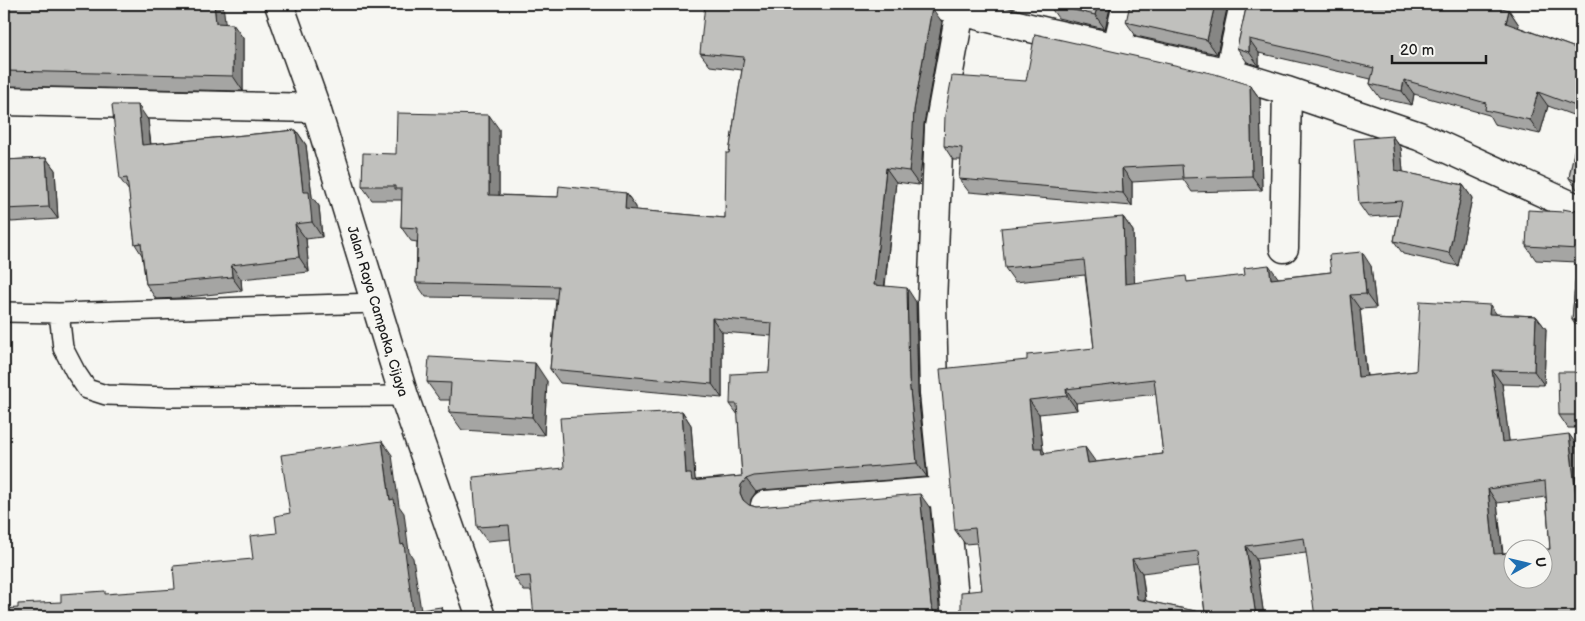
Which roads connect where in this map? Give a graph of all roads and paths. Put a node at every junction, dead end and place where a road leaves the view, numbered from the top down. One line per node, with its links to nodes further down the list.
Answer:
1 (279, 4): 9 (street, Jalan Raya Campaka, Cijaya)
2 (1127, 4): 5 (street)
3 (1244, 4): 6 (street)
4 (949, 7): 5 (street); 16 (street)
5 (1117, 47): 6 (street)
6 (1229, 73): 7 (street)
7 (1287, 91): 10 (street); 11 (street)
8 (4, 102): 9 (street)
9 (316, 108): 12 (street, Jalan Raya Campaka, Cijaya)
10 (1581, 210)
11 (1284, 248)
12 (376, 303): 14 (lane); 15 (street, Jalan Raya Campaka, Cijaya)
13 (4, 312): 14 (lane)
14 (59, 314): 15 (lane)
15 (404, 396): 18 (street, Jalan Raya Campaka, Cijaya)
16 (943, 491): 17 (street); 19 (street)
17 (765, 505)
18 (481, 617)
19 (956, 617)

